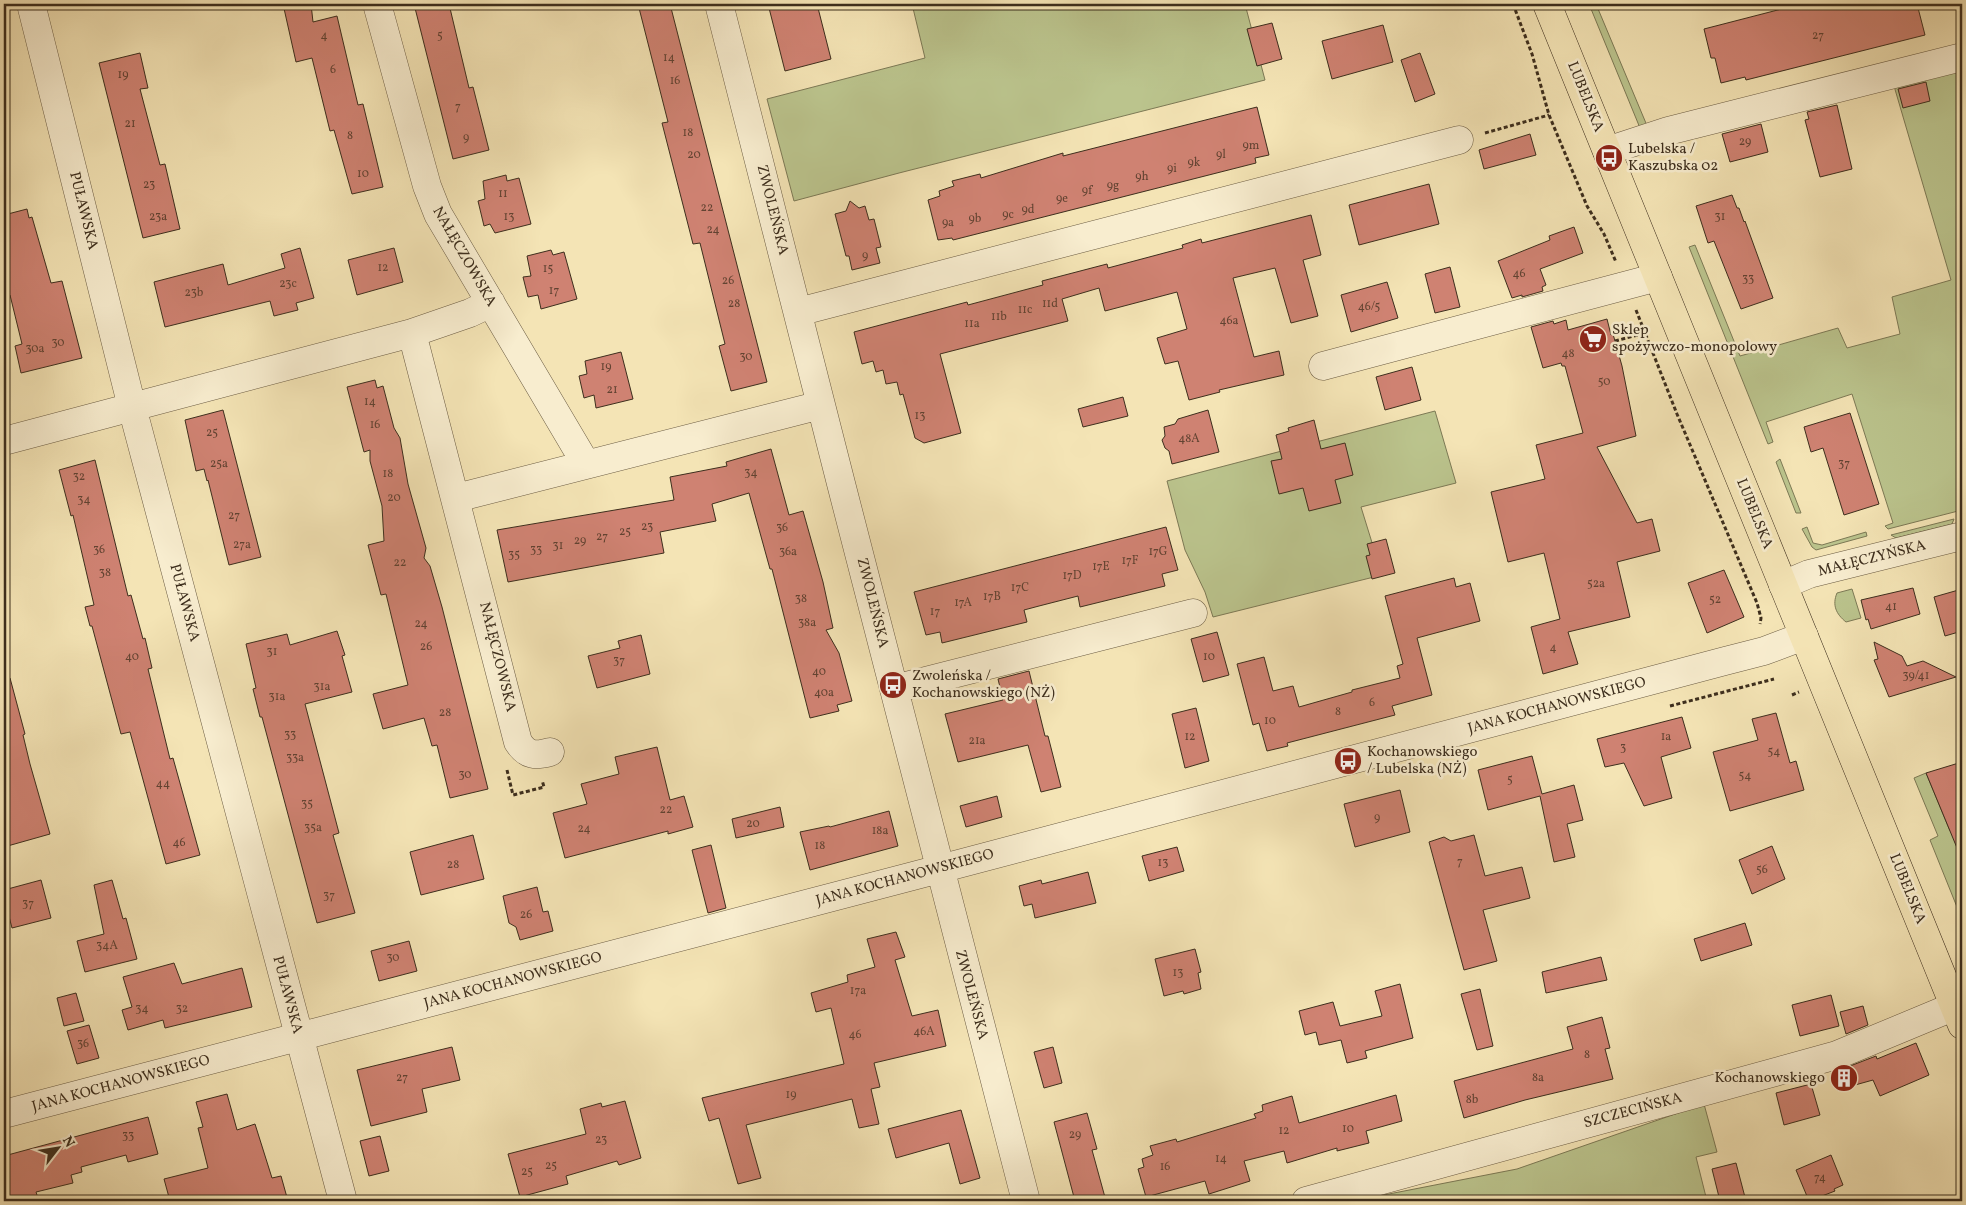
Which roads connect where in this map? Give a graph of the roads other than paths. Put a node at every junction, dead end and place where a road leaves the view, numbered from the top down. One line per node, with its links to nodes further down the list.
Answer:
1 (31, 4): 14 (street, PUŁAWSKA)
2 (377, 4): 9 (street, NAŁĘCZOWSKA)
3 (719, 4): 10 (street, ZWOLEŃSKA)
4 (1547, 4): 7 (main road, LUBELSKA)
5 (1962, 57): 7 (street)
6 (1459, 140): 10 (street)
7 (1607, 151): 8 (main road, LUBELSKA)
8 (1658, 277): 12 (street); 19 (main road, LUBELSKA)
9 (491, 304): 11 (street); 16 (street, NAŁĘCZOWSKA)
10 (798, 312): 13 (street, ZWOLEŃSKA)
11 (412, 333): 14 (street); 17 (street, NAŁĘCZOWSKA)
12 (1323, 366)
13 (822, 405): 16 (street); 22 (street, ZWOLEŃSKA)
14 (132, 407): 15 (street); 26 (street, PUŁAWSKA)
15 (4, 441)
16 (586, 464): 17 (street)
17 (456, 498): 23 (street, NAŁĘCZOWSKA)
18 (1962, 536): 19 (street, MAŁĘCZYŃSKA)
19 (1783, 585): 21 (main road, LUBELSKA)
20 (1193, 613): 22 (street)
21 (1804, 636): 24 (street, JANA KOCHANOWSKIEGO); 25 (main road, LUBELSKA)
22 (894, 689): 24 (street, ZWOLEŃSKA)
23 (550, 752)
24 (938, 870): 26 (street, JANA KOCHANOWSKIEGO); 29 (street, ZWOLEŃSKA)
25 (1959, 1016): 30 (street, SZCZECIŃSKA)
26 (299, 1037): 27 (street, JANA KOCHANOWSKIEGO); 28 (street, PUŁAWSKA)
27 (4, 1114)
28 (343, 1201)
29 (1026, 1201)
30 (1306, 1201)

